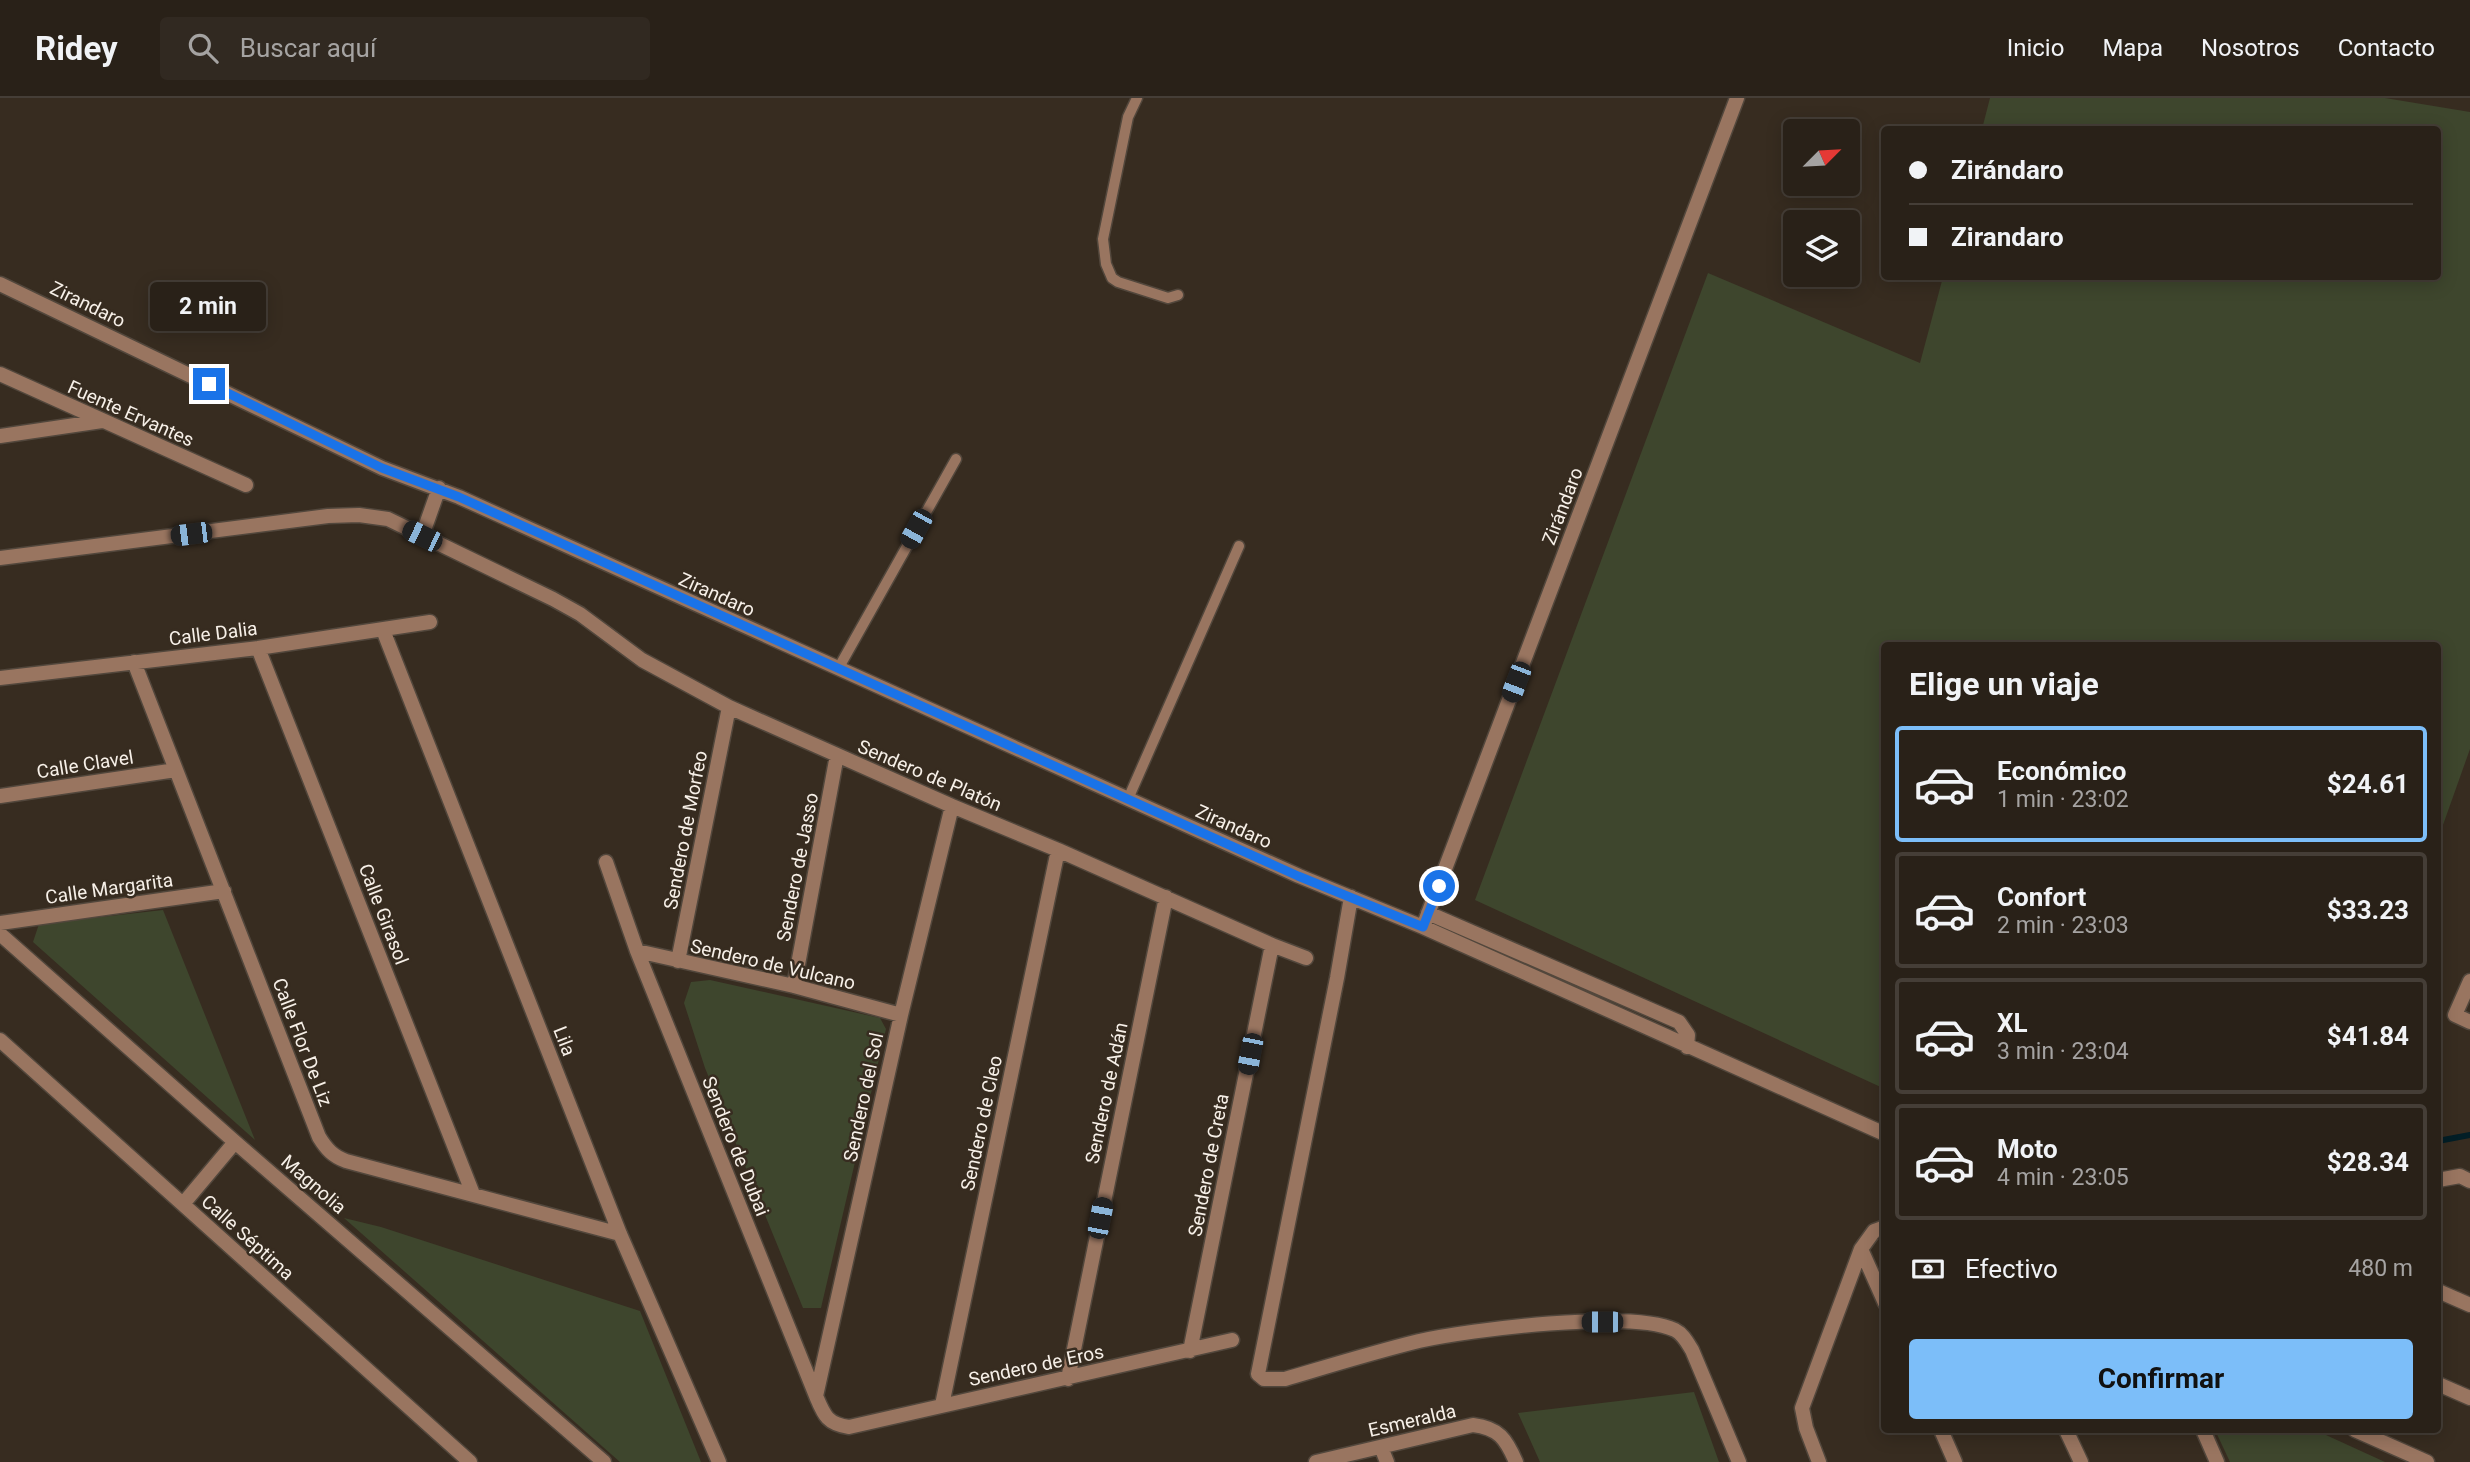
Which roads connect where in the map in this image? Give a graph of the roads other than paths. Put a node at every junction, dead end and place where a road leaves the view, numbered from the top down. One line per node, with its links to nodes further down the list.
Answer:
1 (1138, 98): 4 (lane)
2 (1737, 98): 31 (street, Zirándaro)
3 (0, 284): 10 (street, Zirandaro)
4 (1178, 295)
5 (0, 374): 6 (street, Fuente Ervantes)
6 (102, 421): 7 (street); 9 (street, Fuente Ervantes)
7 (0, 436)
8 (956, 459): 18 (lane)
9 (246, 485)
10 (439, 488): 11 (street); 18 (street, Zirandaro)
11 (422, 536): 13 (street, Sendero de Platón); 20 (street, Sendero de Platón)
12 (1239, 545): 24 (lane)
13 (0, 558)
14 (430, 622): 15 (street, Calle Dalia)
15 (383, 630): 16 (street, Calle Dalia); 50 (street, Lila)
16 (258, 648): 17 (street, Calle Dalia); 47 (street, Calle Girasol)
17 (134, 662): 19 (street, Calle Dalia); 22 (street, Calle Flor De Liz)
18 (838, 669): 24 (street, Zirandaro)
19 (0, 678)
20 (729, 707): 21 (street, Sendero de Platón); 37 (street, Sendero de Morfeo)
21 (837, 755): 25 (street, Sendero de Platón); 39 (street, Sendero de Jasso)
22 (176, 770): 23 (street, Calle Clavel); 28 (street, Calle Flor De Liz)
23 (0, 796)
24 (1128, 799): 30 (street, Zirandaro)
25 (952, 806): 26 (street, Sendero de Platón); 40 (street, Sendero del Sol)
26 (1058, 850): 29 (street, Sendero de Platón); 61 (street, Sendero de Cleo)
27 (606, 862): 35 (street, Sendero de Dubai)
28 (224, 891): 32 (street, Calle Margarita); 47 (street, Calle Flor De Liz)
29 (1166, 897): 34 (street, Sendero de Platón); 57 (street, Sendero de Adán)
30 (1351, 897): 31 (street, Zirandaro); 74 (street)
31 (1425, 920): 43 (street, Zirandaro)
32 (0, 923)
33 (0, 934): 44 (street, Magnolia)
34 (1272, 945): 36 (street, Sendero de Platón); 56 (street, Sendero de Creta)
35 (637, 951): 37 (street, Sendero de Vulcano); 59 (street, Sendero de Dubai)
36 (1306, 958)
37 (678, 961): 39 (street, Sendero de Vulcano)
38 (2470, 981): 41 (street)
39 (794, 986): 40 (street, Sendero de Vulcano)
40 (901, 1015): 59 (street, Sendero del Sol)
41 (2470, 1022)
42 (0, 1040): 48 (street, Calle Séptima)
43 (1881, 1132)
44 (235, 1142): 48 (street); 69 (street, Magnolia)
45 (2441, 1179): 46 (street)
46 (2470, 1181)
47 (473, 1194): 50 (street, Calle Flor De Liz)
48 (183, 1204): 68 (street, Calle Séptima)
49 (1881, 1228): 51 (street)
50 (620, 1234): 70 (street, Lila)
51 (1861, 1249): 53 (street); 75 (street)
52 (2441, 1292): 54 (street)
53 (1881, 1294)
54 (2470, 1305)
55 (1232, 1340): 56 (street, Sendero de Eros)
56 (1191, 1351): 57 (street, Sendero de Eros)
57 (1068, 1378): 61 (street, Sendero de Eros)
58 (2441, 1385): 60 (street)
59 (816, 1396): 62 (street, Sendero de Dubai)
60 (2470, 1398)
61 (942, 1405): 62 (street, Sendero de Eros)
62 (849, 1427)
63 (1942, 1433): 76 (street)
64 (2067, 1433): 77 (street)
65 (2204, 1433): 78 (street)
66 (2362, 1433): 79 (street)
67 (1381, 1447): 71 (street, Esmeralda); 72 (street); 73 (street, Esmeralda)
68 (470, 1462)
69 (604, 1462)
70 (719, 1462)
71 (1316, 1462)
72 (1387, 1462)
73 (1516, 1462)
74 (1739, 1462)
75 (1819, 1462)
76 (1955, 1462)
77 (2081, 1462)
78 (2217, 1462)
79 (2427, 1462)

